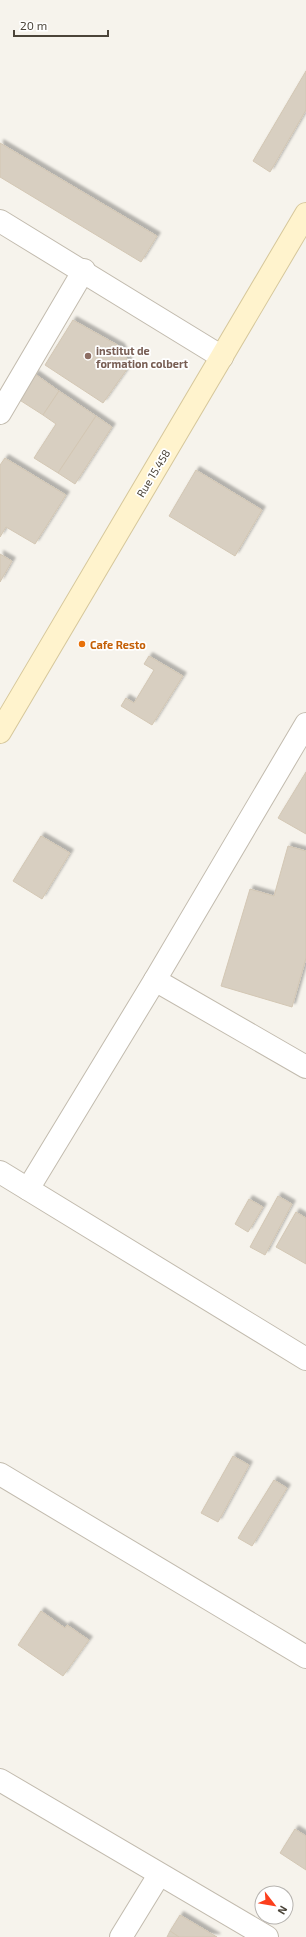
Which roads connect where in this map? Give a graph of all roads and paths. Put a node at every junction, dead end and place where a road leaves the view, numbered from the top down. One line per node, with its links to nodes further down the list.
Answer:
1 (306, 214): 4 (main road, Rue 15.458)
2 (0, 221): 3 (street)
3 (84, 270): 4 (street); 5 (street)
4 (222, 357): 7 (main road, Rue 15.458)
5 (0, 413)
6 (306, 724): 8 (street)
7 (0, 732)
8 (155, 980): 9 (street); 11 (street)
9 (306, 1067)
10 (0, 1172): 11 (street)
11 (28, 1189): 12 (street)
12 (306, 1359)
13 (0, 1474): 14 (street)
14 (304, 1652)
15 (0, 1780): 16 (street)
16 (159, 1875): 17 (street); 18 (street)
17 (121, 1937)
18 (267, 1937)

